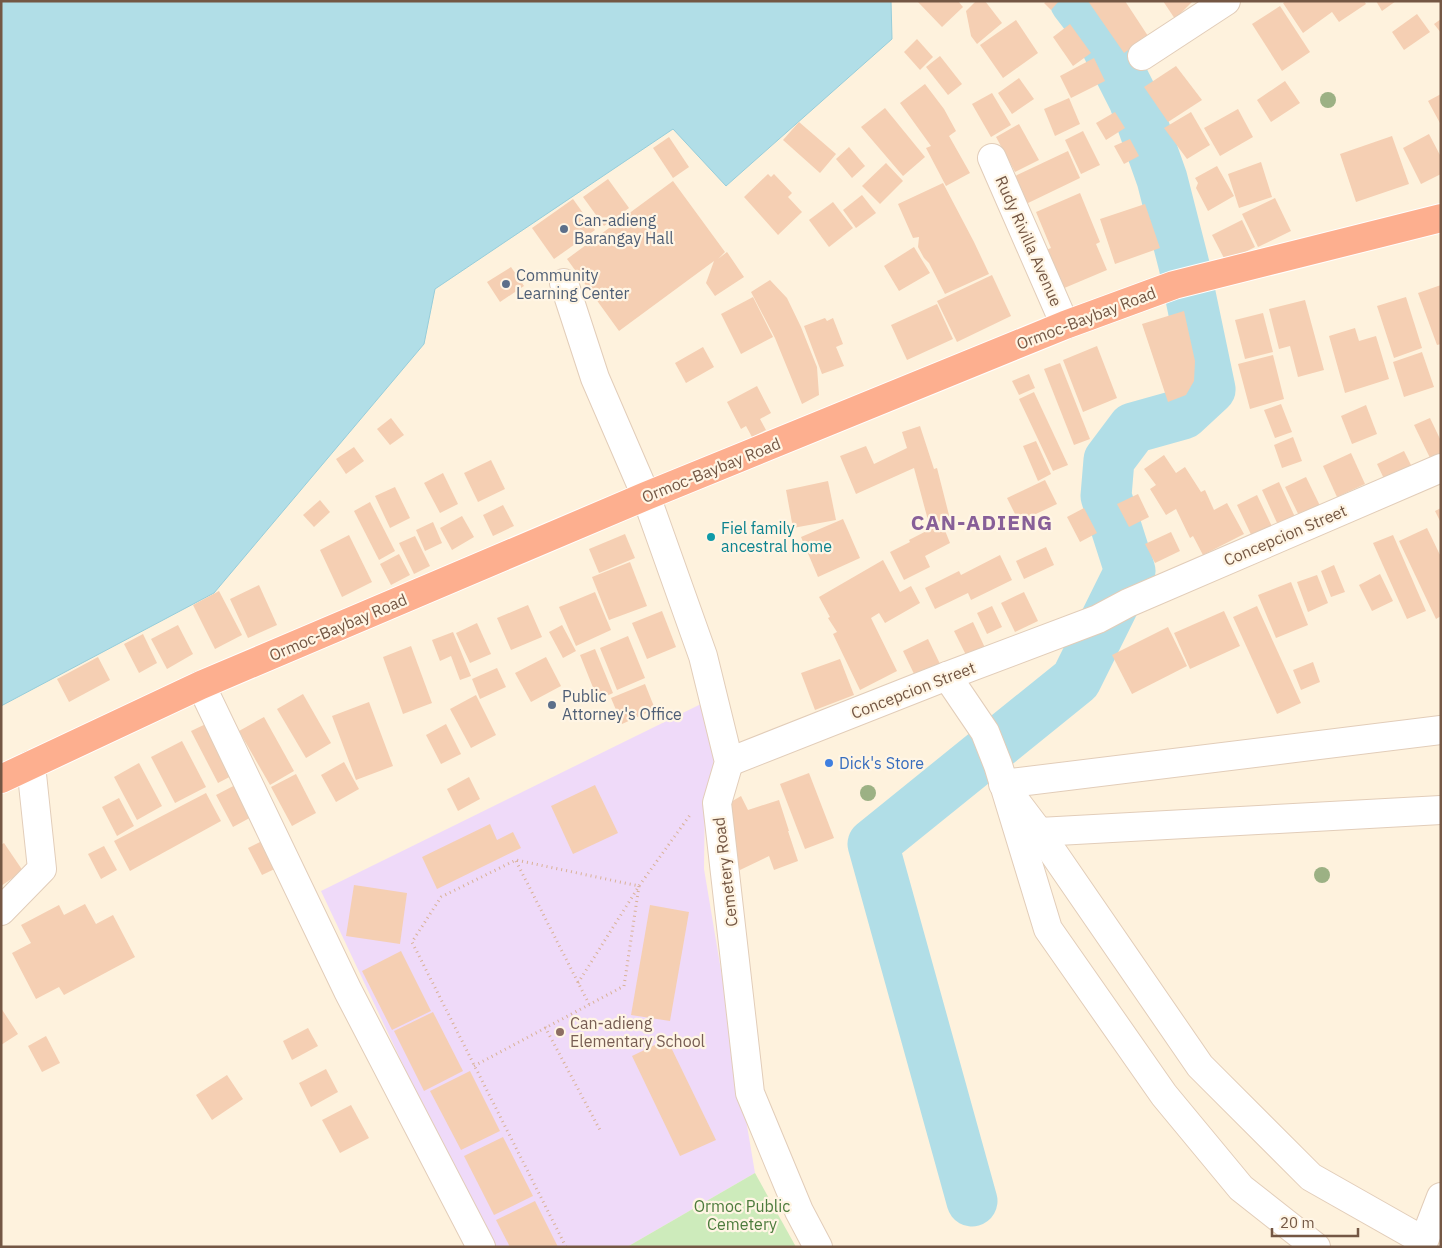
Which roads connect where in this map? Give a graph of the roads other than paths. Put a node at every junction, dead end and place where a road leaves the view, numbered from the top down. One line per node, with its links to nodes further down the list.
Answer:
1 (1226, 1): 2 (street)
2 (1142, 56)
3 (992, 158): 6 (street, Rudy Rivilla Avenue)
4 (1441, 218): 6 (highway, Ormoc-Baybay Road)
5 (564, 283): 8 (street)
6 (1065, 325): 8 (highway, Ormoc-Baybay Road)
7 (1441, 468): 9 (street, Concepcion Street)
8 (646, 496): 10 (highway, Ormoc-Baybay Road); 12 (street)
9 (947, 676): 12 (street, Concepcion Street); 14 (street)
10 (201, 685): 13 (highway, Ormoc-Baybay Road); 21 (street)
11 (1441, 730): 14 (street)
12 (729, 762): 22 (street, Cemetery Road)
13 (31, 765): 15 (highway, Ormoc-Baybay Road); 18 (street)
14 (1000, 775): 17 (street); 23 (street)
15 (1, 779)
16 (1441, 810): 17 (street)
17 (1039, 832): 20 (street)
18 (1, 911)
19 (1441, 1197): 20 (street)
20 (1431, 1244)
21 (481, 1247)
22 (818, 1247)
23 (1316, 1247)

